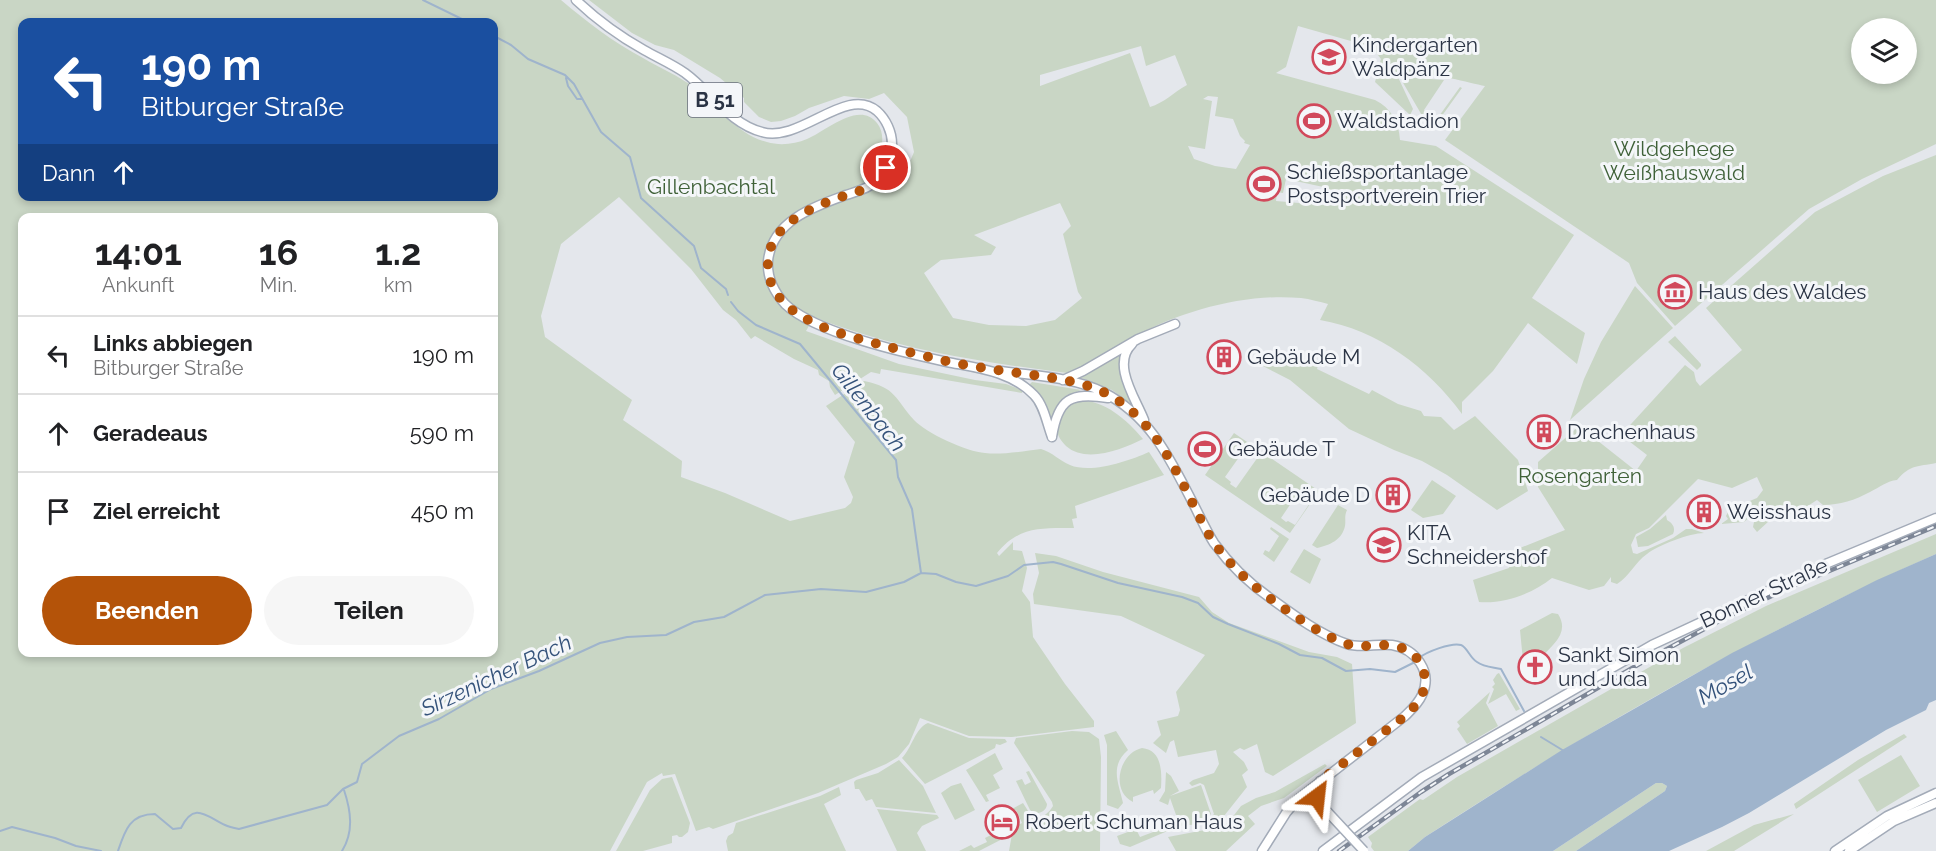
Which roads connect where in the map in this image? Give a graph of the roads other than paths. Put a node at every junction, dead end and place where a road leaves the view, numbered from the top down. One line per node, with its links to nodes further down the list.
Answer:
1 (576, 0): 4 (main road, B 51)
2 (1174, 324): 3 (main road)
3 (1138, 339): 5 (main road); 7 (main road)
4 (989, 369): 5 (main road, B 51); 6 (main road)
5 (1063, 380): 6 (main road, B 51)
6 (1114, 398): 7 (main road, B 51)
7 (1146, 424): 9 (main road, B 51)
8 (1936, 518): 15 (main road, Bonner Straße)
9 (1320, 781): 11 (main road, B 51); 13 (main road)
10 (1936, 793): 17 (main road)
11 (1298, 799): 13 (main road); 14 (main road, B 51)
12 (1936, 803): 18 (main road)
13 (1323, 807): 16 (main road, bridge)
14 (1262, 851)
15 (1323, 851)
16 (1364, 851)
17 (1835, 851)
18 (1849, 851)

